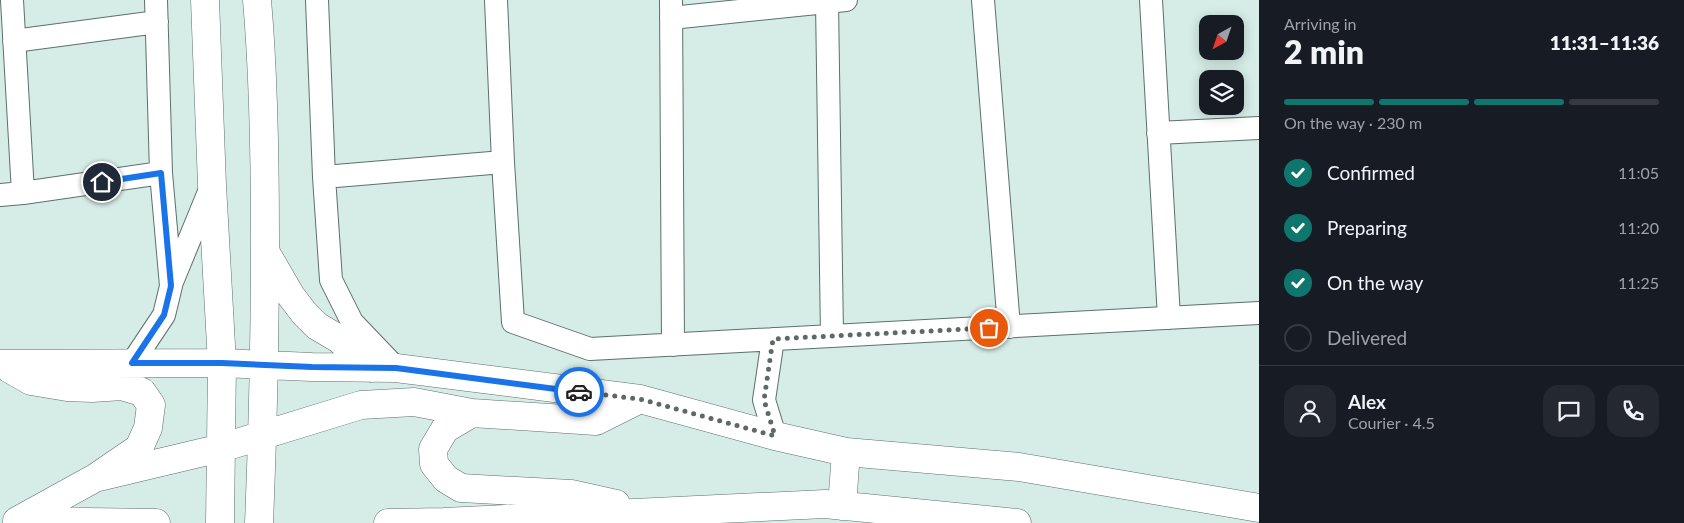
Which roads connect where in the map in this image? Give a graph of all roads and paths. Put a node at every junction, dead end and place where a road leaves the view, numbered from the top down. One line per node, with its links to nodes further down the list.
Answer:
1 (12, 0): 11 (street)
2 (206, 0): 17 (main road)
3 (257, 0): 20 (main road)
4 (317, 0): 16 (street)
5 (496, 0): 14 (street)
6 (983, 0): 24 (street)
7 (1151, 0): 13 (street)
8 (837, 1): 9 (street); 25 (street)
9 (671, 9): 27 (street)
10 (156, 11): 11 (street); 15 (street)
11 (14, 41): 18 (street)
12 (1259, 128): 13 (street)
13 (1158, 133): 23 (street)
14 (503, 162): 16 (street); 27 (street)
15 (161, 173): 18 (street); 21 (street)
16 (324, 177): 32 (street)
17 (212, 185): 21 (street); 29 (main road)
18 (23, 194): 19 (street)
19 (0, 195)
20 (265, 250): 31 (main road); 32 (main road)
21 (171, 286): 28 (street)
22 (1259, 313): 23 (street)
23 (1169, 318): 24 (street)
24 (1009, 326): 25 (street)
25 (832, 336): 26 (street)
26 (773, 339): 27 (street); 36 (street)
27 (673, 345)
28 (132, 363): 29 (main road); 30 (main road)
29 (222, 363): 31 (main road); 37 (main road)
30 (0, 364): 39 (main road)
31 (265, 366): 32 (main road); 35 (main road)
32 (384, 368): 33 (main road)
33 (640, 399): 34 (main road); 36 (main road)
34 (472, 413): 35 (main road); 42 (main road)
35 (263, 435): 37 (main road); 47 (main road)
36 (775, 436): 38 (main road)
37 (221, 448): 39 (main road); 46 (main road)
38 (846, 452): 40 (main road); 41 (main road)
39 (95, 478): 43 (main road)
40 (842, 506): 42 (main road); 49 (main road)
41 (1259, 508)
42 (646, 512): 48 (main road)
43 (8, 521): 44 (main road)
44 (132, 523): 45 (main road)
45 (156, 523)
46 (220, 523)
47 (259, 523)
48 (388, 523)
49 (1017, 523)

